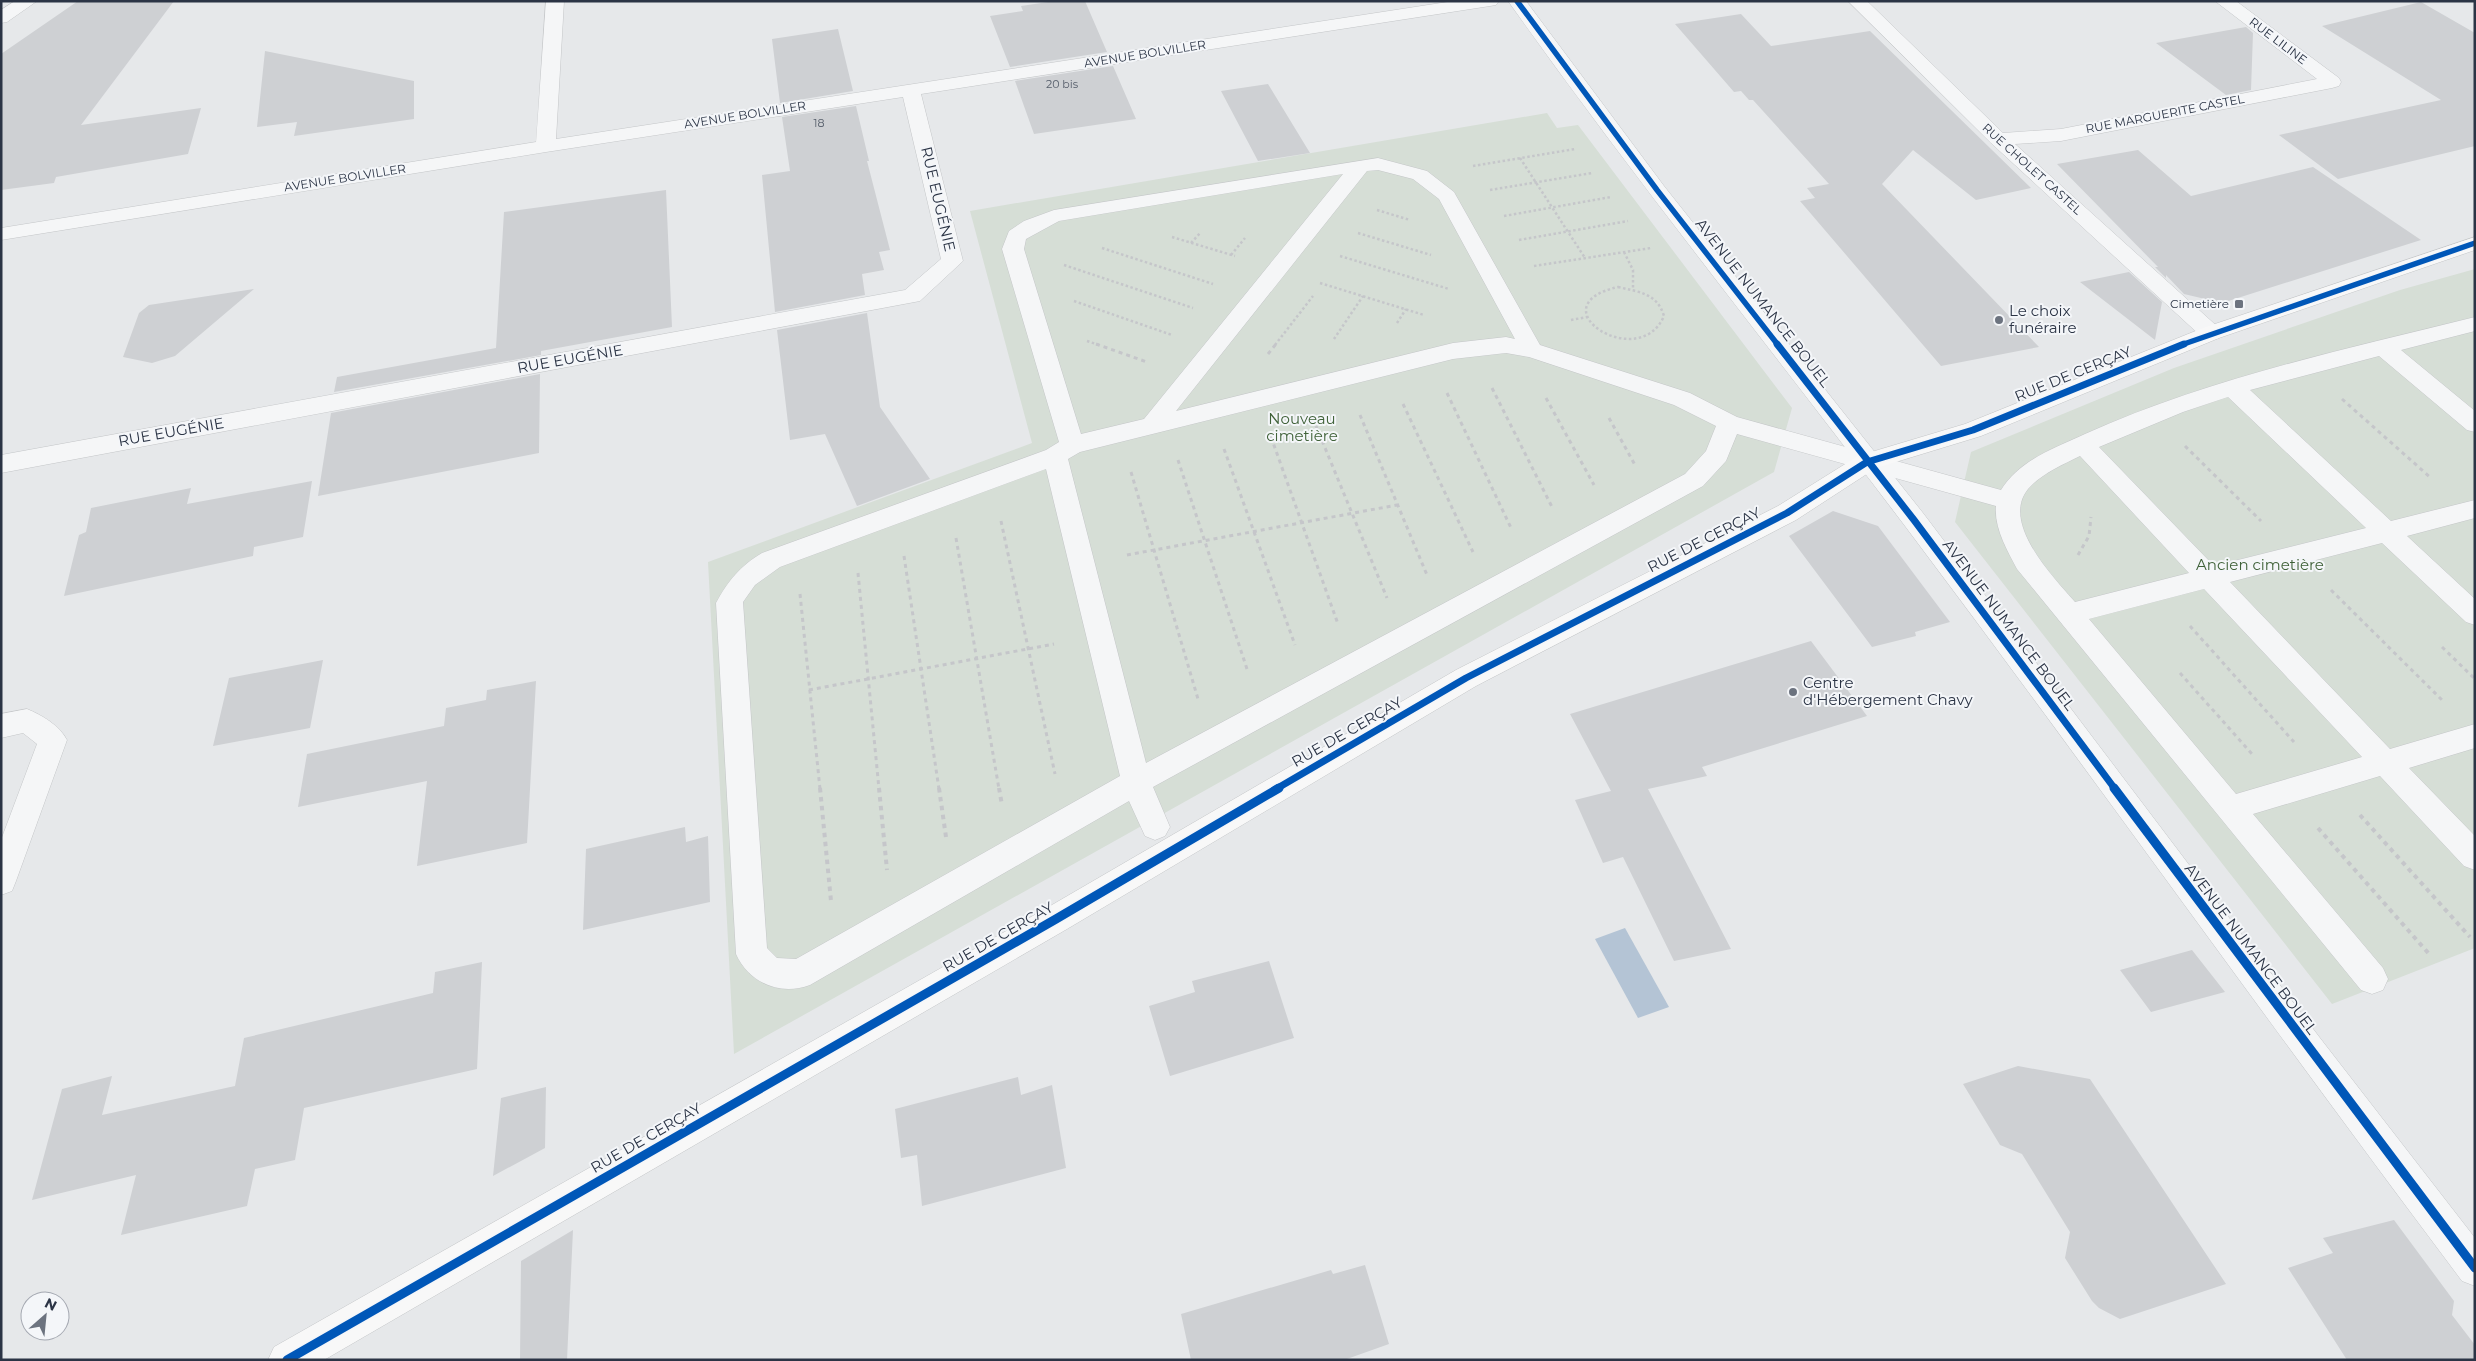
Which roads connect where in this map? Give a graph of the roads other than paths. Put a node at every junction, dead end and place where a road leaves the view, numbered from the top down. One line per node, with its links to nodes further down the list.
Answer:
1 (28, 1): 7 (street)
2 (556, 1): 11 (street)
3 (1490, 1): 9 (street, AVENUE BOLVILLER)
4 (1517, 1): 25 (street, AVENUE NUMANCE BOUEL)
5 (1857, 1): 10 (street, RUE CHOLET CASTEL)
6 (2224, 1): 8 (street, RUE LILINE)
7 (1, 18)
8 (2332, 82): 10 (street, RUE MARGUERITE CASTEL)
9 (911, 90): 11 (street, AVENUE BOLVILLER); 26 (street, RUE EUGÉNIE)
10 (1998, 139): 16 (street, RUE CHOLET CASTEL)
11 (546, 146): 13 (street, AVENUE BOLVILLER)
12 (1361, 165): 18 (street); 21 (street); 24 (street)
13 (1, 234)
14 (2475, 243): 16 (street, RUE DE CERÇAY)
15 (2475, 324): 17 (street)
16 (2211, 333): 25 (street, RUE DE CERÇAY)
17 (2384, 348): 19 (street); 22 (street)
18 (1525, 349): 20 (street); 21 (street)
19 (2232, 387): 23 (street); 29 (street)
20 (1729, 423): 25 (street); 36 (street)
21 (1159, 424): 24 (street)
22 (2475, 424)
23 (2083, 445): 27 (street); 30 (street)
24 (1063, 450): 36 (street); 36 (street)
25 (1868, 462): 27 (street); 42 (street, AVENUE NUMANCE BOUEL); 43 (street, RUE DE CERÇAY)
26 (1, 464)
27 (2009, 501): 31 (street)
28 (2471, 510): 29 (street)
29 (2386, 532): 30 (street); 32 (street)
30 (2209, 578): 31 (street); 35 (street)
31 (2069, 614): 37 (street)
32 (2475, 615)
33 (1, 726): 40 (street)
34 (2475, 736): 35 (street)
35 (2385, 763): 37 (street); 39 (street)
36 (1136, 782): 38 (street)
37 (2231, 808): 41 (street)
38 (1155, 827)
39 (2475, 857)
40 (1, 881)
41 (2372, 979)
42 (2475, 1268)
43 (287, 1360)

